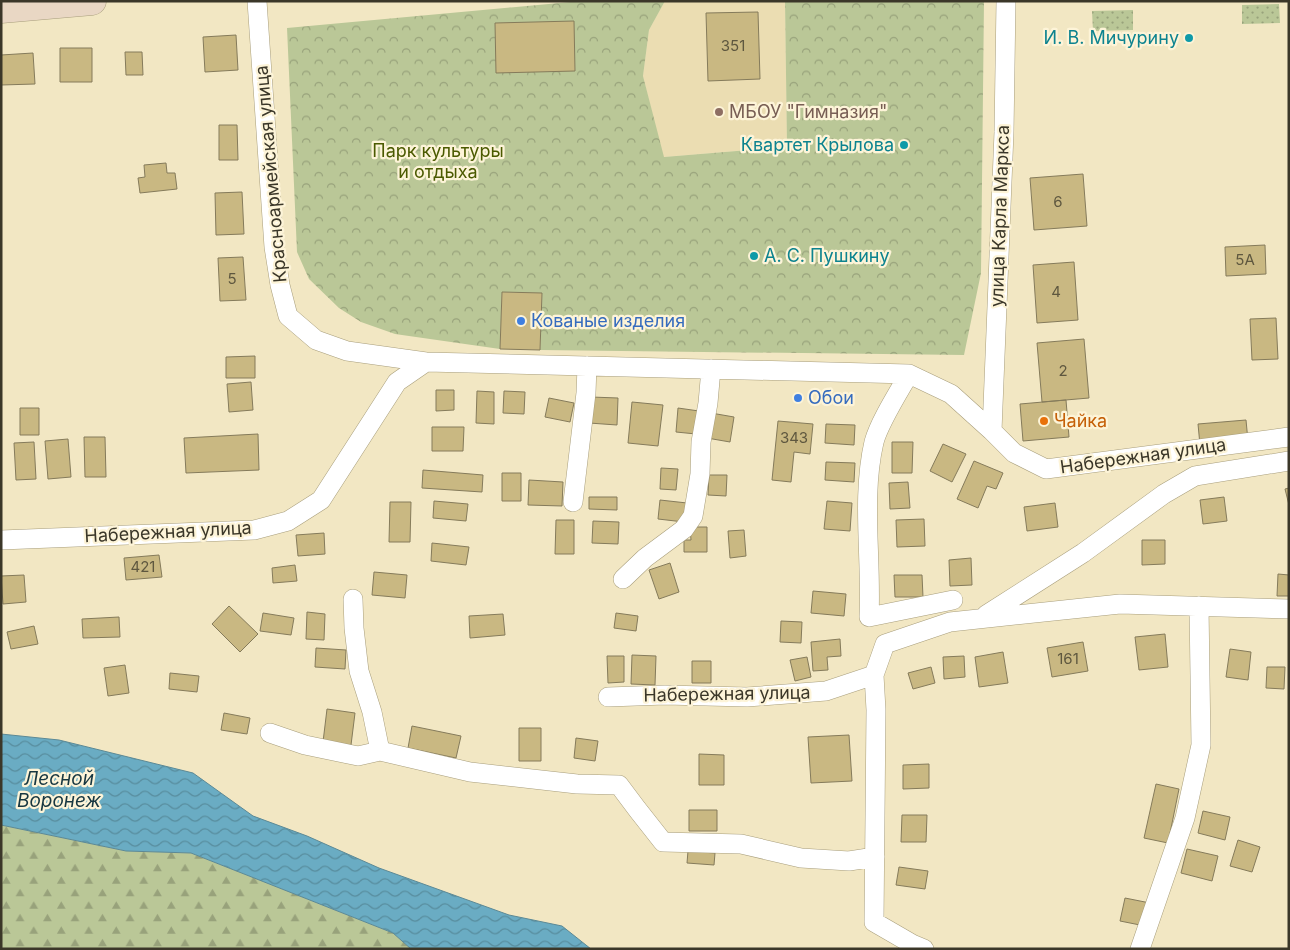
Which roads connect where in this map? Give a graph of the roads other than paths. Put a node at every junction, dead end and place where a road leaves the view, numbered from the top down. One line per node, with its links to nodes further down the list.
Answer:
1 (92, 1): 4 (main road)
2 (256, 1): 5 (street, Красноармейская улица)
3 (1006, 1): 9 (street, улица Карла Маркса)
4 (1, 9)
5 (426, 362): 6 (street, Набережная улица); 13 (street, Набережная улица)
6 (587, 366): 7 (street, Набережная улица); 12 (street)
7 (711, 369): 8 (street, Набережная улица); 14 (street)
8 (909, 374): 9 (street, Набережная улица); 16 (street)
9 (992, 431): 10 (street, Набережная улица)
10 (1289, 436)
11 (1289, 461): 19 (street, Набережная улица)
12 (573, 502)
13 (1, 540)
14 (623, 579)
15 (353, 599): 23 (street)
16 (953, 600)
17 (1199, 606): 18 (street, Набережная улица); 19 (street, Набережная улица); 26 (street)
18 (1289, 609)
19 (982, 618): 20 (street, Набережная улица)
20 (874, 675): 21 (street, Набережная улица); 24 (street, Набережная улица)
21 (608, 697)
22 (270, 733): 23 (street)
23 (380, 751): 24 (street)
24 (875, 857): 25 (street, Набережная улица)
25 (924, 949)
26 (1140, 949)

